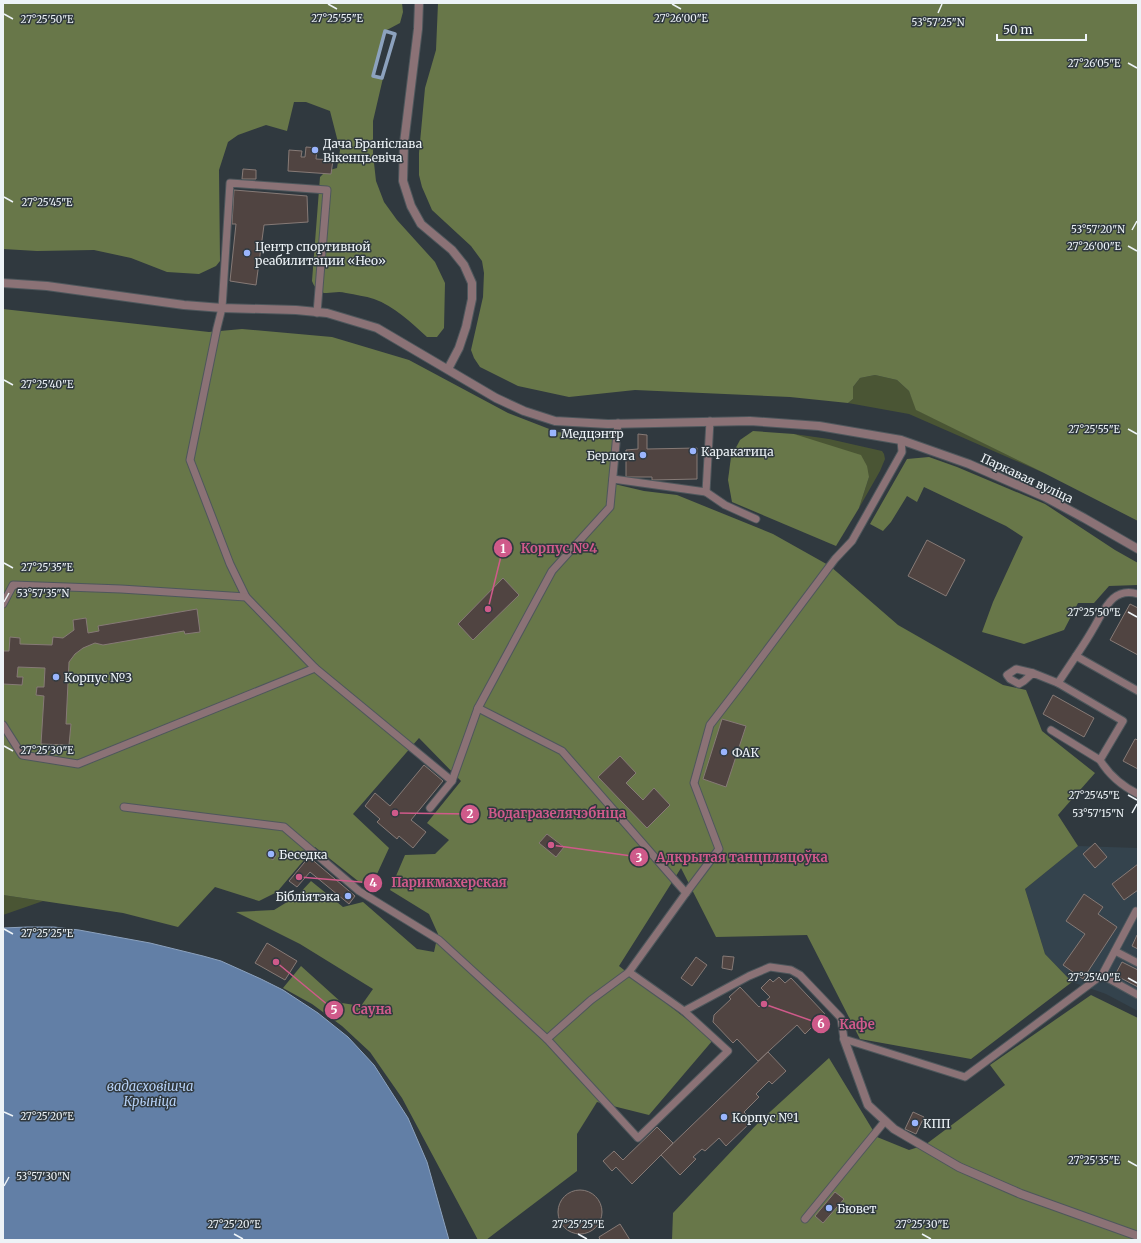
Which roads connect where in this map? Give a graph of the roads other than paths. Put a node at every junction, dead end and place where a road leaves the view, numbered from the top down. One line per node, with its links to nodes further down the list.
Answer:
1 (419, 3): 5 (street)
2 (3, 283): 3 (street, Паркавая вуліца)
3 (222, 308): 4 (street, Паркавая вуліца); 4 (lane); 14 (lane)
4 (317, 312): 5 (street, Паркавая вуліца)
5 (448, 369): 7 (street, Паркавая вуліца)
6 (710, 421): 7 (street, Паркавая вуліца); 8 (street, Паркавая вуліца); 10 (lane)
7 (618, 423): 9 (lane)
8 (901, 440): 12 (street, Паркавая вуліца); 29 (lane)
9 (613, 479): 10 (lane); 21 (lane)
10 (706, 492): 11 (lane)
11 (756, 519)
12 (1138, 549)
13 (1138, 594): 16 (lane)
14 (246, 597): 15 (lane); 17 (lane)
15 (3, 604)
16 (1076, 656): 19 (lane); 20 (lane)
17 (315, 668): 22 (lane); 25 (lane)
18 (1033, 673): 19 (lane)
19 (1058, 683): 24 (lane)
20 (1138, 691)
21 (478, 708): 25 (lane); 29 (lane)
22 (3, 726)
23 (1051, 730): 24 (lane)
24 (1100, 760): 26 (lane)
25 (452, 781): 28 (lane)
26 (1138, 794)
27 (124, 807): 37 (lane)
28 (430, 808)
29 (686, 893): 33 (lane)
30 (1136, 911): 31 (lane)
31 (1115, 951): 32 (lane); 34 (lane)
32 (1138, 962)
33 (629, 972): 36 (lane); 37 (lane)
34 (1102, 975): 35 (lane); 38 (lane)
35 (1138, 995)
36 (684, 1011): 37 (lane); 38 (lane)
37 (547, 1039)
38 (844, 1039): 39 (street)
39 (886, 1121): 40 (lane); 41 (street)
40 (805, 1219)
41 (1138, 1236)

